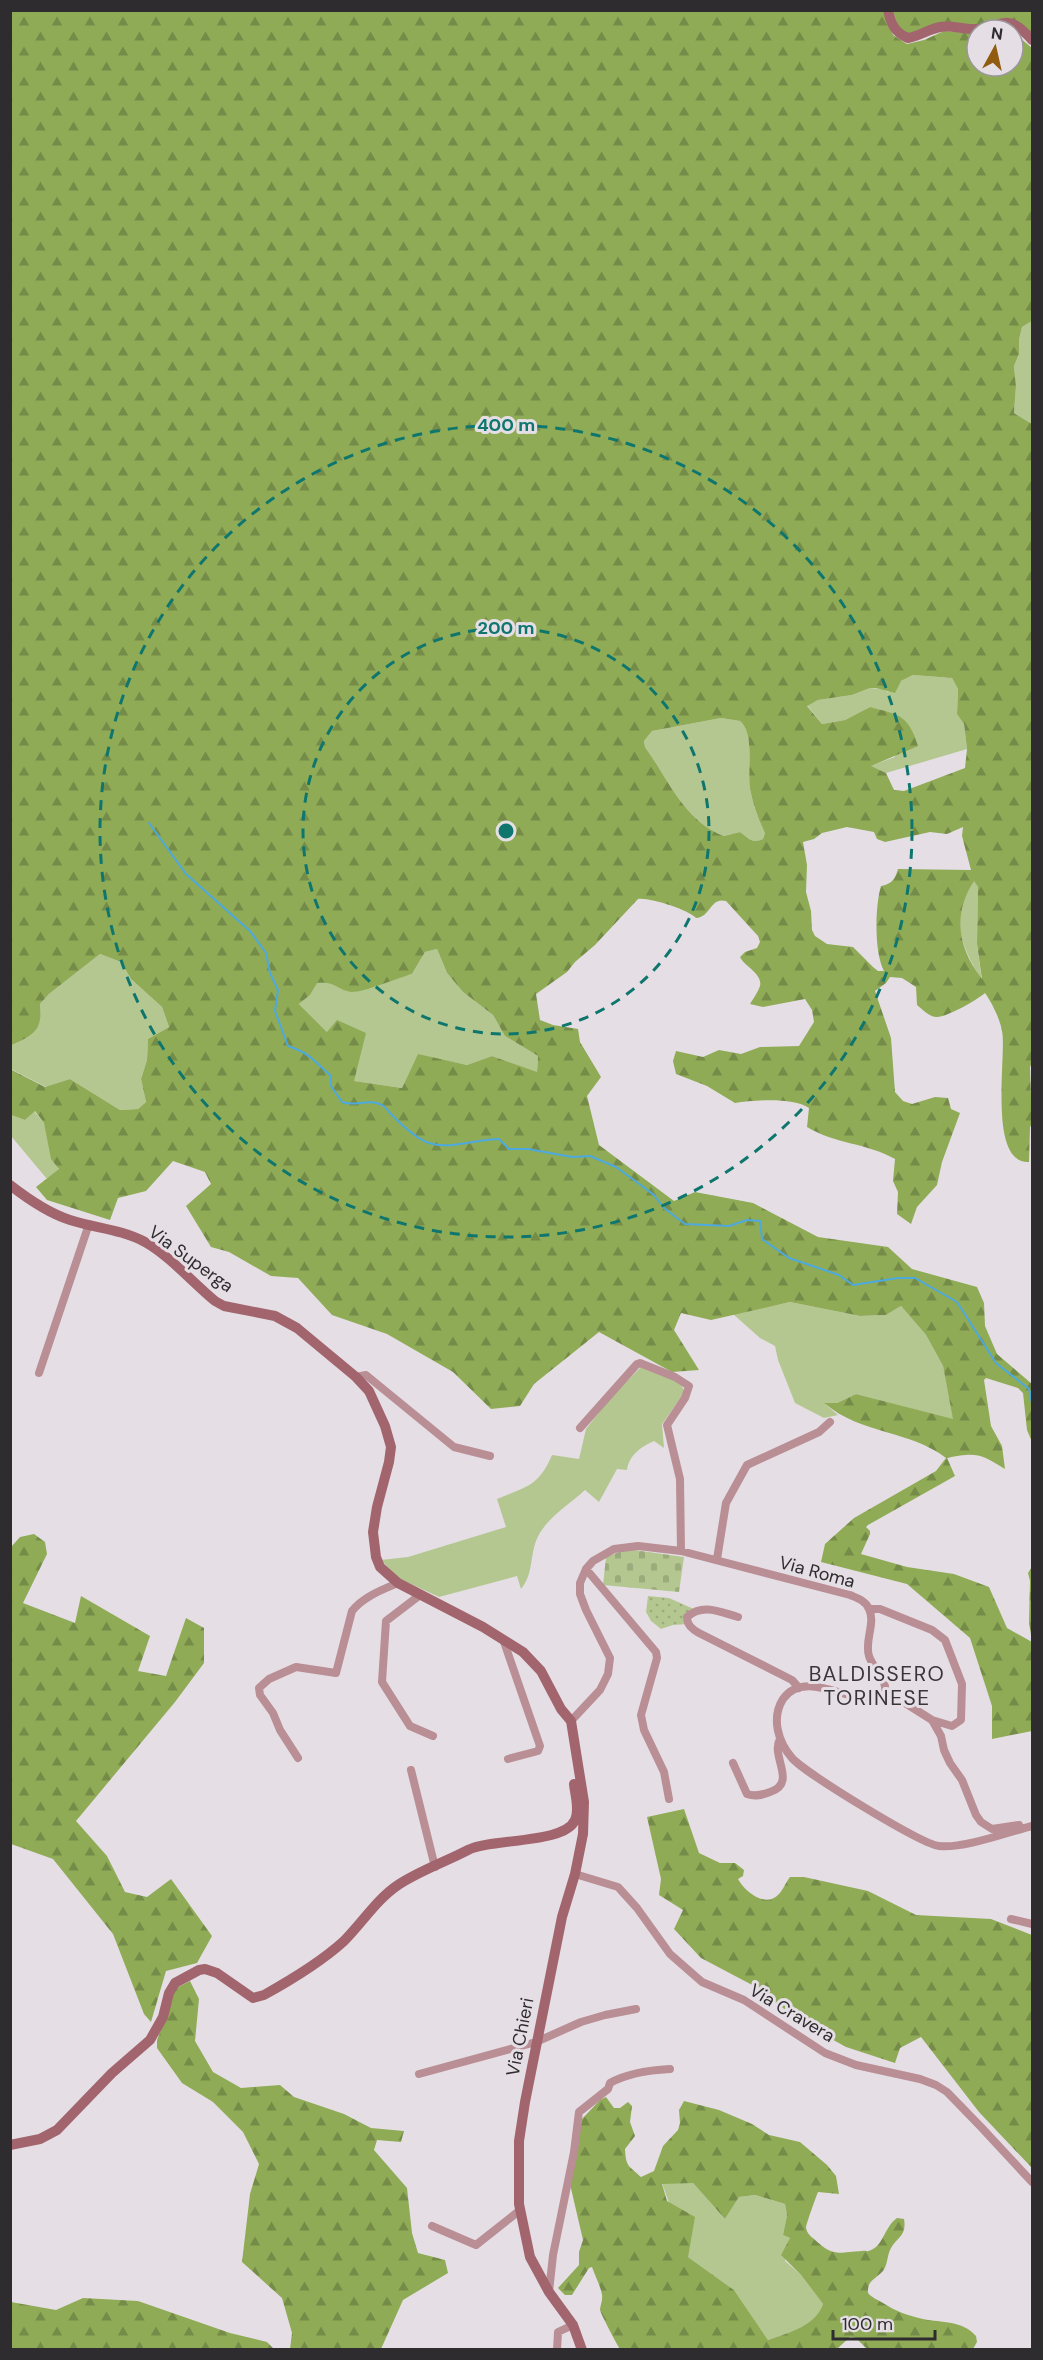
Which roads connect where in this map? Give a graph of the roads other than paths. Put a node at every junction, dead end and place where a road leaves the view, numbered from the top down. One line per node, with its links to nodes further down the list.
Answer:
1 (888, 10): 2 (street)
2 (1032, 40)
3 (10, 1185): 4 (street, Via Superga)
4 (89, 1224): 5 (street); 6 (street, Via Superga)
5 (39, 1373)
6 (356, 1377): 9 (street); 13 (street, Via Superga)
7 (830, 1422): 11 (street)
8 (580, 1428): 10 (street)
9 (490, 1456)
10 (681, 1551): 11 (street, Via Roma); 12 (street, Via Roma)
11 (717, 1559): 15 (street, Via Roma)
12 (586, 1569): 21 (street); 29 (street)
13 (398, 1583): 14 (street, Via Superga); 26 (street)
14 (420, 1595): 17 (street, Via Superga); 22 (street)
15 (869, 1609): 19 (street, Via Roma); 20 (street)
16 (738, 1617): 18 (street)
17 (503, 1639): 21 (street, Via Superga); 25 (street)
18 (799, 1688): 19 (street); 23 (street)
19 (886, 1691): 20 (street)
20 (932, 1720): 30 (street)
21 (571, 1721): 24 (street, Via Chieri)
22 (433, 1736)
23 (780, 1739): 27 (street); 30 (street)
24 (574, 1746): 31 (street); 32 (street, Via Chieri)
25 (512, 1755)
26 (298, 1758)
27 (734, 1762)
28 (411, 1770): 31 (street)
29 (669, 1799)
30 (1032, 1824)
31 (435, 1867): 39 (street)
32 (575, 1874): 36 (street, Via Chieri); 40 (street, Via Cravera)
33 (1011, 1919): 34 (street)
34 (1032, 1924)
35 (636, 2009): 36 (street)
36 (536, 2042): 38 (street); 41 (street, Via Chieri)
37 (670, 2069): 43 (street)
38 (419, 2074)
39 (10, 2145)
40 (1032, 2182)
41 (519, 2211): 42 (street); 43 (street, Via Chieri)
42 (432, 2226)
43 (549, 2292): 44 (street, Via Chieri)
44 (573, 2325): 45 (street); 46 (street, Via Chieri)
45 (557, 2349)
46 (582, 2349)

